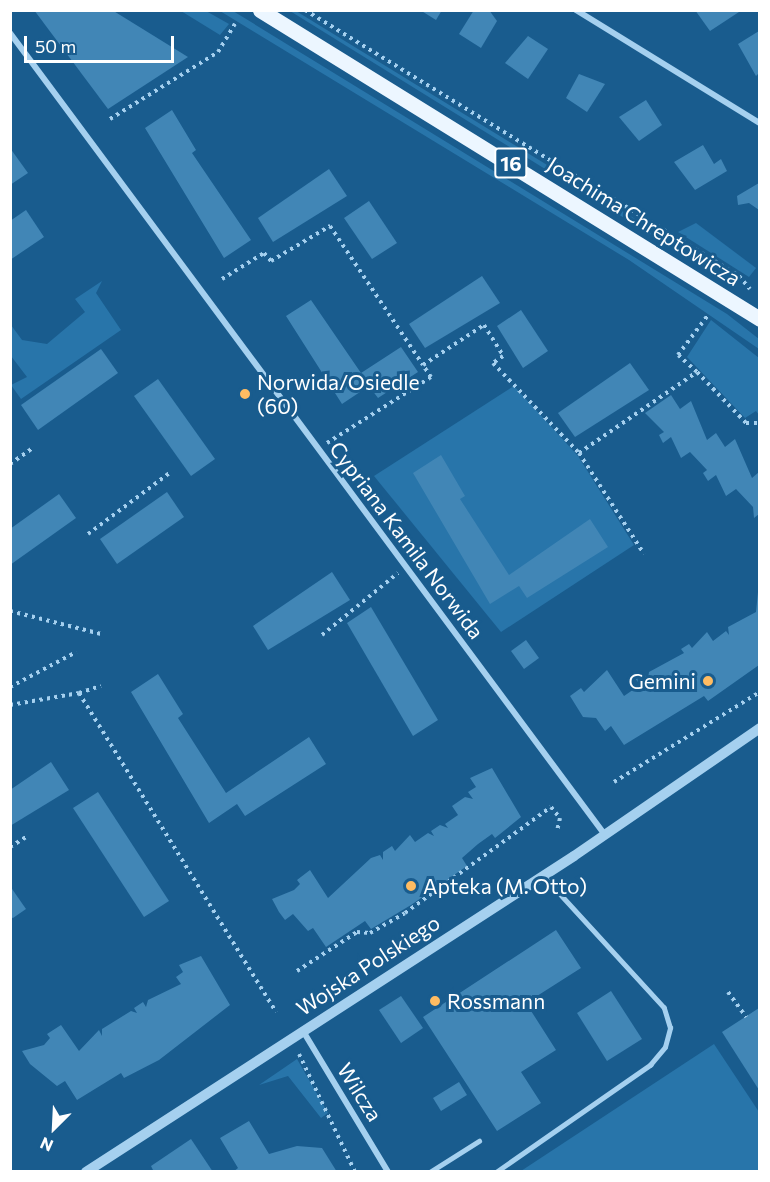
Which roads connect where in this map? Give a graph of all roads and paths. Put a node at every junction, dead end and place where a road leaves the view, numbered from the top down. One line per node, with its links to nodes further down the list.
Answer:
1 (260, 10): 11 (main road, Joachima Chreptowicza / 16)
2 (305, 10): 9 (path)
3 (576, 10): 7 (street)
4 (235, 24): 6 (path)
5 (10, 33): 16 (street, Cypriana Kamila Norwida)
6 (110, 119)
7 (759, 123)
8 (222, 279): 12 (path)
9 (750, 289)
10 (708, 315): 13 (path)
11 (759, 319)
12 (423, 365): 16 (path); 17 (path)
13 (696, 372): 14 (path); 17 (path)
14 (759, 423)
15 (33, 448): 18 (path)
16 (318, 449): 22 (street, Cypriana Kamila Norwida)
17 (579, 453): 21 (path)
18 (10, 464)
19 (171, 472): 20 (path)
20 (88, 534)
21 (644, 554)
22 (405, 567): 25 (path); 35 (street, Cypriana Kamila Norwida)
23 (10, 611): 24 (path)
24 (101, 634)
25 (322, 635)
26 (76, 652): 28 (path)
27 (101, 686): 30 (path)
28 (10, 687)
29 (759, 692): 33 (path)
30 (79, 693): 31 (path); 41 (path)
31 (10, 705)
32 (759, 728): 35 (street, Wojska Polskiego)
33 (614, 782)
34 (557, 831): 39 (path)
35 (605, 835): 38 (street, Wojska Polskiego)
36 (26, 837): 37 (path)
37 (10, 847)
38 (543, 876): 43 (street, Wojska Polskiego); 50 (lane)
39 (297, 971)
40 (729, 992): 42 (path)
41 (276, 1012)
42 (746, 1017)
43 (303, 1031): 46 (street, Wojska Polskiego); 48 (street, Wilcza)
44 (299, 1054): 47 (path)
45 (479, 1140): 49 (lane)
46 (86, 1172)
47 (355, 1172)
48 (388, 1172)
49 (430, 1172)
50 (496, 1172)

